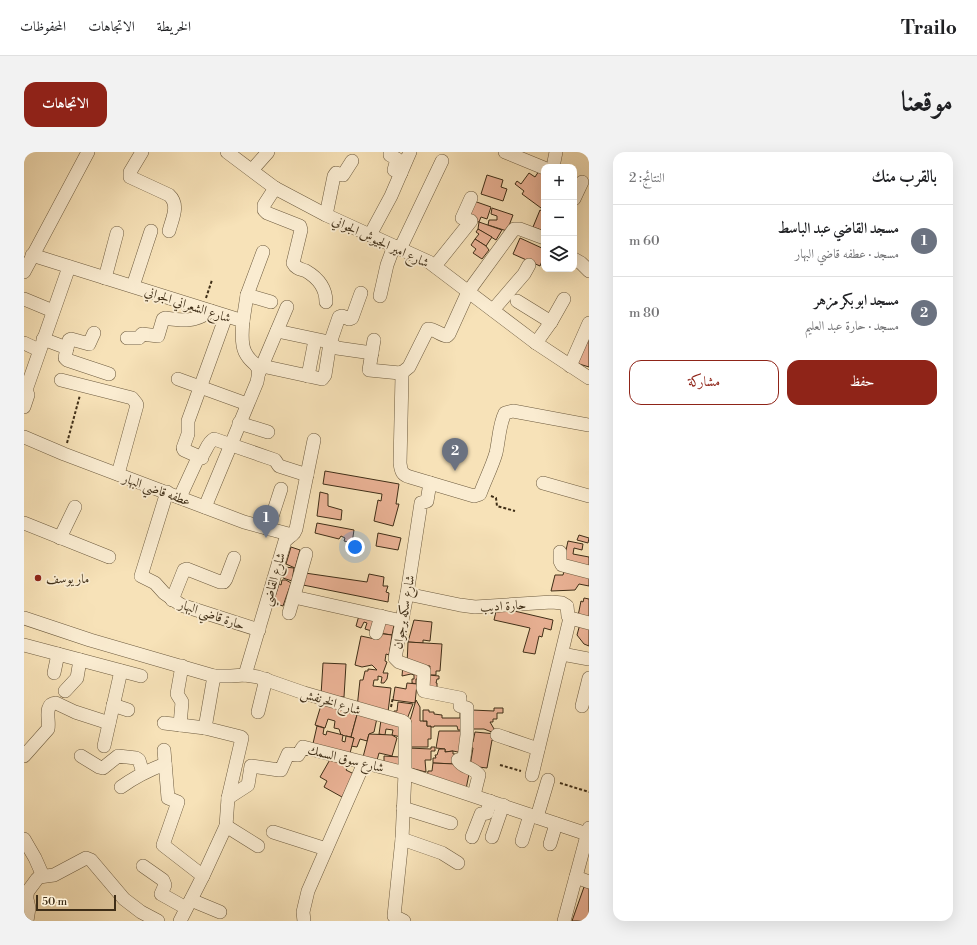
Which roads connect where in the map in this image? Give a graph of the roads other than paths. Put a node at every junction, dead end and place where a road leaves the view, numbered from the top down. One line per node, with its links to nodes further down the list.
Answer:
1 (88, 152): 27 (street)
2 (142, 152): 21 (street)
3 (228, 152): 13 (street, شارع امير الجيوش الجواني)
4 (268, 152): 13 (street)
5 (390, 152): 14 (street)
6 (410, 152): 14 (street)
7 (556, 152): 11 (street)
8 (509, 153): 12 (street)
9 (352, 161): 19 (street)
10 (442, 161): 25 (street)
11 (553, 164)
12 (541, 167)
13 (252, 170): 16 (street, شارع امير الجيوش الجواني)
14 (401, 174): 23 (street)
15 (582, 182): 17 (street)
16 (275, 188): 19 (street, شارع امير الجيوش الجواني); 44 (street)
17 (577, 193)
18 (470, 198): 30 (street)
19 (326, 215): 23 (street, شارع امير الجيوش الجواني)
20 (151, 231): 35 (street)
21 (169, 231)
22 (117, 233): 34 (street)
23 (370, 235): 25 (street, شارع امير الجيوش الجواني)
24 (541, 237): 36 (street)
25 (397, 247): 30 (street, شارع امير الجيوش الجواني); 39 (street)
26 (263, 252): 38 (street)
27 (32, 256): 31 (street, شارع الشعراني الجواني); 33 (street)
28 (577, 261): 32 (street)
29 (529, 264): 47 (street)
30 (435, 266): 36 (street, شارع امير الجيوش الجواني)
31 (69, 267): 34 (street, شارع الشعراني الجواني); 48 (street)
32 (589, 271)
33 (24, 272)
34 (105, 278): 35 (street, شارع الشعراني الجواني)
35 (133, 286): 46 (street, شارع الشعراني الجواني)
36 (468, 292): 47 (street, شارع امير الجيوش الجواني); 66 (street)
37 (361, 293): 59 (street)
38 (248, 295): 43 (street); 50 (street)
39 (380, 296)
40 (24, 299): 48 (street)
41 (564, 299): 51 (street)
42 (517, 301): 51 (street)
43 (271, 302)
44 (326, 302)
45 (288, 307): 53 (street)
46 (207, 310): 49 (street, شارع الشعراني الجواني); 55 (street)
47 (492, 310): 60 (street, شارع امير الجيوش الجواني)
48 (54, 311): 61 (street)
49 (226, 316): 50 (street, شارع الشعراني الجواني); 72 (street)
50 (243, 321): 65 (street, شارع الشعراني الجواني)
51 (551, 322): 60 (street)
52 (589, 323): 64 (street)
53 (277, 331): 56 (street); 65 (street)
54 (94, 333): 63 (street)
55 (127, 338)
56 (315, 340): 59 (street); 68 (street)
57 (374, 340): 62 (street)
58 (24, 343): 61 (street)
59 (330, 343): 62 (street); 68 (street)
60 (536, 344): 64 (street, شارع امير الجيوش الجواني)
61 (42, 345): 63 (street); 74 (street)
62 (372, 353): 66 (street)
63 (67, 354): 67 (street)
64 (570, 366): 69 (street, شارع امير الجيوش الجواني)
65 (261, 369): 68 (street); 73 (street)
66 (400, 373): 84 (street)
67 (109, 374)
68 (308, 376)
69 (589, 378)
70 (178, 379): 72 (street)
71 (61, 380): 82 (street)
72 (201, 387): 73 (street); 81 (street)
73 (247, 404): 75 (street)
74 (24, 407)
75 (239, 423): 77 (street); 80 (street)
76 (589, 425): 84 (street)
77 (268, 432)
78 (24, 437): 82 (street, عطفه قاضي البهار)
79 (314, 440): 83 (street, شارع القاضي)
80 (230, 445): 81 (street); 83 (street); 90 (street)
81 (202, 458): 89 (street)
82 (118, 474): 87 (street, عطفه قاضي البهار)
83 (307, 475): 94 (street, شارع القاضي)
84 (430, 483): 101 (street, شارع سكه برجوان)
85 (543, 483): 88 (street)
86 (281, 489): 93 (street)
87 (167, 492): 89 (street, عطفه قاضي البهار); 103 (street, حارة قاضي البهار)
88 (589, 496)
89 (180, 497): 90 (street, عطفه قاضي البهار)
90 (205, 507): 93 (street, عطفه قاضي البهار)
91 (75, 508): 95 (street)
92 (24, 523): 95 (street)
93 (268, 529): 94 (street, عطفه قاضي البهار)
94 (292, 535): 110 (street, شارع القاضي)
95 (60, 538): 98 (street)
96 (560, 552): 100 (street)
97 (306, 554): 102 (street)
98 (109, 557)
99 (234, 558): 103 (street)
100 (589, 572)
101 (407, 594): 107 (street, حارة اديب); 108 (street, شارع سكه برجوان)
102 (294, 596): 104 (street); 105 (street)
103 (172, 600): 110 (street, حارة قاضي البهار)
104 (289, 613)
105 (381, 616): 108 (street); 111 (street)
106 (24, 618): 117 (street, شارع الخرنفش)
107 (570, 618): 109 (street); 114 (street)
108 (402, 621): 147 (street, شارع سكه برجوان)
109 (589, 623)
110 (259, 630): 120 (street, شارع القاضي)
111 (376, 633)
112 (24, 645): 113 (street)
113 (58, 654): 116 (street); 119 (street)
114 (562, 654): 115 (street); 136 (street)
115 (589, 659)
116 (80, 660): 118 (street); 125 (street)
117 (182, 666): 122 (street, شارع الخرنفش); 132 (street)
118 (121, 671): 121 (street); 126 (street)
119 (54, 672)
120 (246, 675): 122 (street, شارع الخرنفش); 124 (street, شارع الخرنفش)
121 (141, 676)
122 (214, 676): 133 (street)
123 (589, 678): 127 (street)
124 (266, 679): 129 (street); 143 (street, شارع الخرنفش)
125 (65, 691)
126 (113, 705): 128 (street); 130 (street)
127 (582, 706)
128 (128, 710)
129 (258, 712)
130 (109, 723): 135 (street); 138 (street)
131 (164, 723): 132 (street)
132 (180, 725): 133 (street)
133 (205, 728): 148 (street)
134 (497, 735): 136 (street)
135 (104, 746)
136 (538, 749): 144 (street)
137 (164, 750): 141 (street)
138 (24, 756)
139 (82, 756): 142 (street)
140 (364, 763): 143 (street, شارع سوق السمك); 148 (street, شارع سوق السمك); 164 (street)
141 (165, 764): 142 (street); 168 (street)
142 (143, 773): 146 (street)
143 (405, 773): 147 (street); 150 (street)
144 (532, 775)
145 (548, 780): 151 (street)
146 (121, 787)
147 (474, 795): 149 (street)
148 (228, 798): 154 (street)
149 (497, 803): 151 (street); 157 (street); 158 (street)
150 (403, 808): 152 (street); 160 (street)
151 (534, 816): 153 (street); 161 (street)
152 (451, 823)
153 (556, 824): 155 (street); 162 (street)
154 (226, 826): 163 (street); 168 (street)
155 (588, 831): 169 (street)
156 (273, 832): 164 (street)
157 (472, 837)
158 (492, 837)
159 (24, 839): 167 (street)
160 (402, 839): 165 (street); 178 (street)
161 (522, 842)
162 (550, 844)
163 (258, 846)
164 (326, 849): 177 (street)
165 (458, 863)
166 (143, 866): 172 (street)
167 (43, 876): 171 (street); 175 (street)
168 (203, 876): 172 (street)
169 (576, 877): 170 (street); 179 (street)
170 (589, 882)
171 (25, 898): 174 (street)
172 (189, 904): 173 (street); 176 (street)
173 (220, 912)
174 (26, 920)
175 (158, 921)
176 (180, 921)
177 (304, 921)
178 (404, 921)
179 (564, 921)

